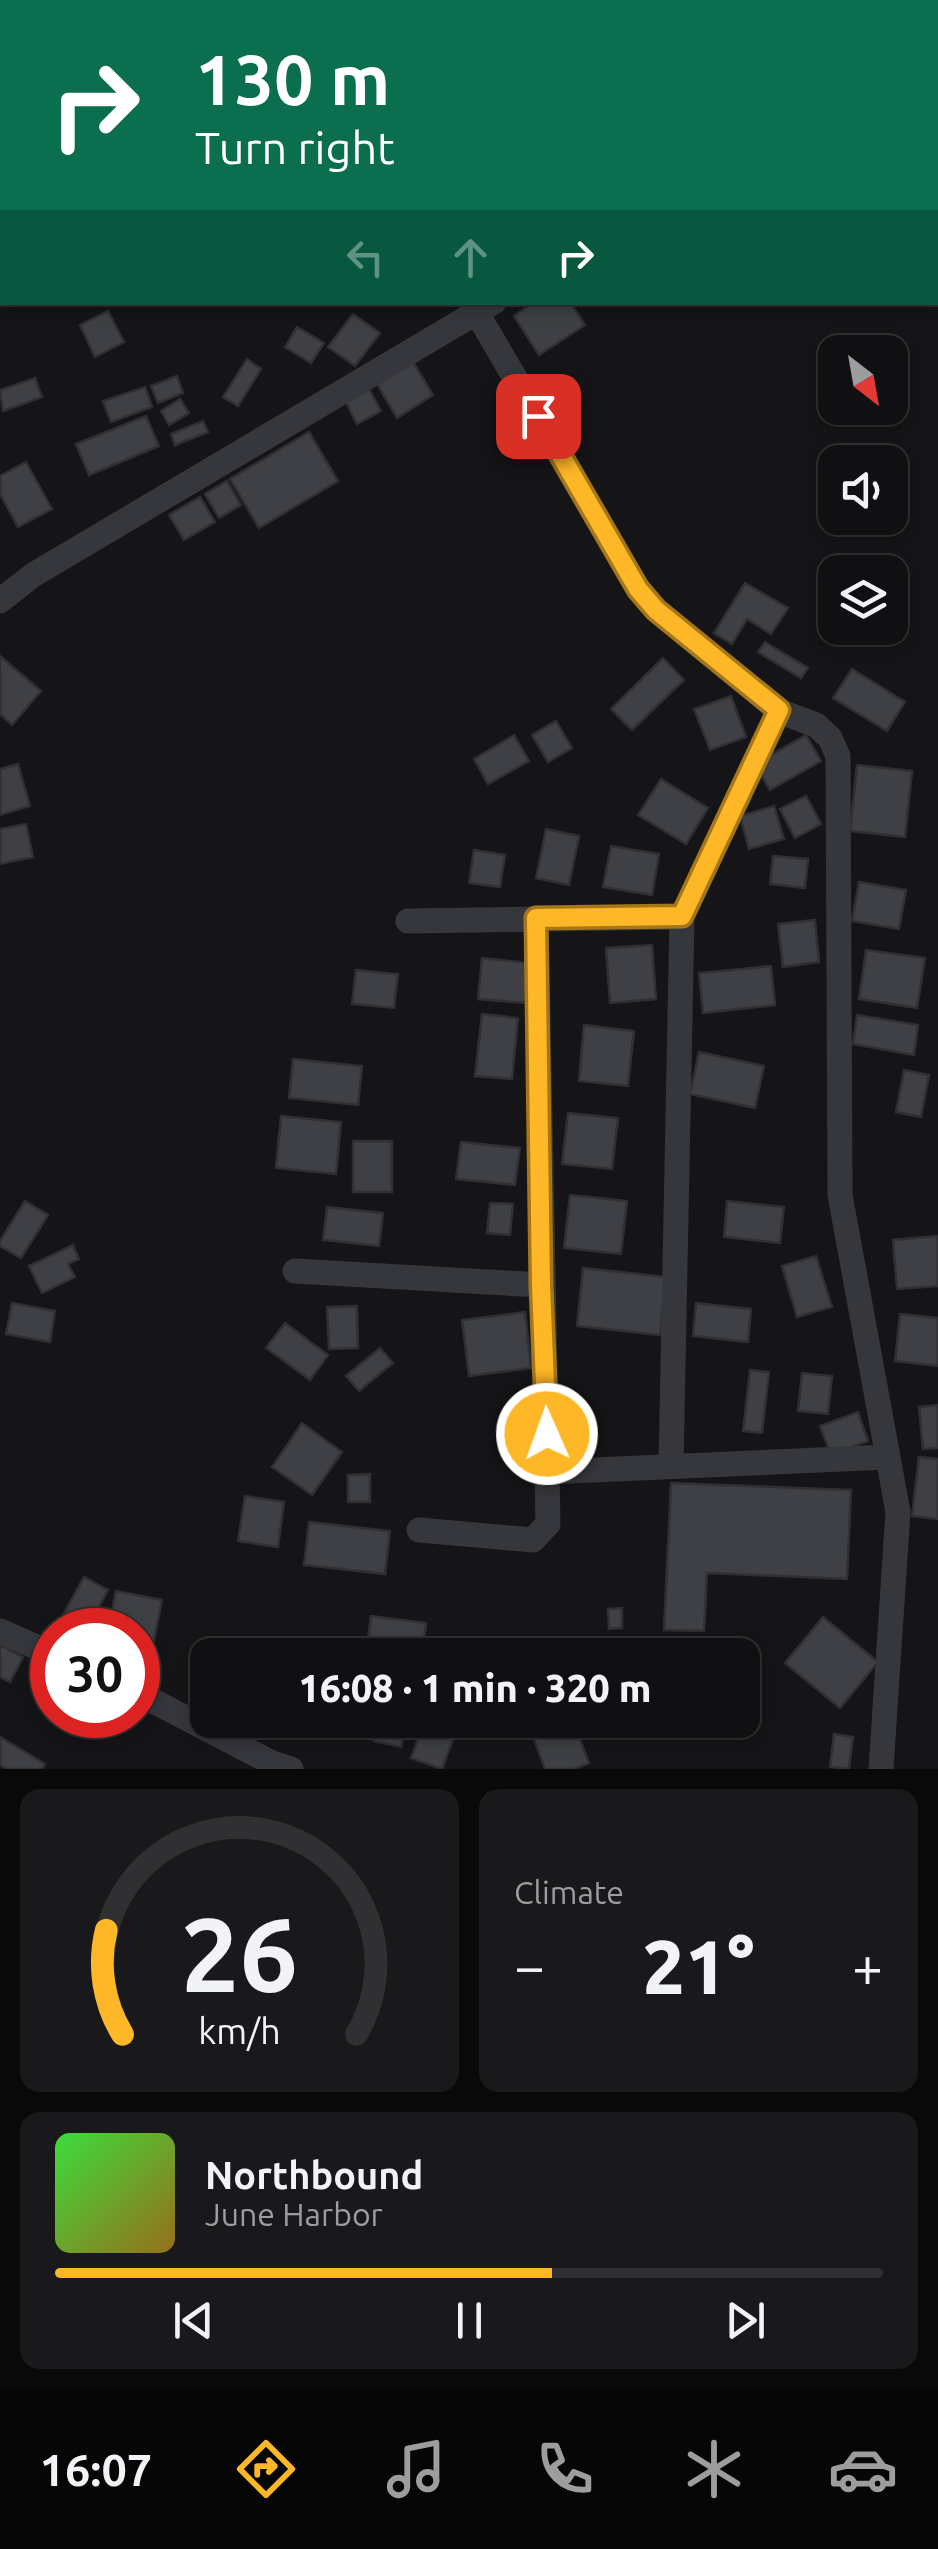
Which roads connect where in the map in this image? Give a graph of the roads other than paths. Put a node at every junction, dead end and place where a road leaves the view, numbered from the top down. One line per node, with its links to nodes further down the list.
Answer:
1 (485, 308): 2 (street); 3 (street)
2 (0, 601)
3 (779, 710): 4 (street); 9 (street)
4 (682, 916): 5 (street); 10 (street)
5 (536, 918): 6 (street); 8 (street)
6 (408, 921)
7 (295, 1271): 8 (street)
8 (541, 1285): 11 (street)
9 (888, 1457): 10 (street); 17 (street)
10 (671, 1466): 11 (street)
11 (548, 1472): 12 (street)
12 (419, 1530)
13 (0, 1631): 14 (street)
14 (30, 1644)
15 (160, 1704): 16 (street)
16 (291, 1769)
17 (881, 1769)

